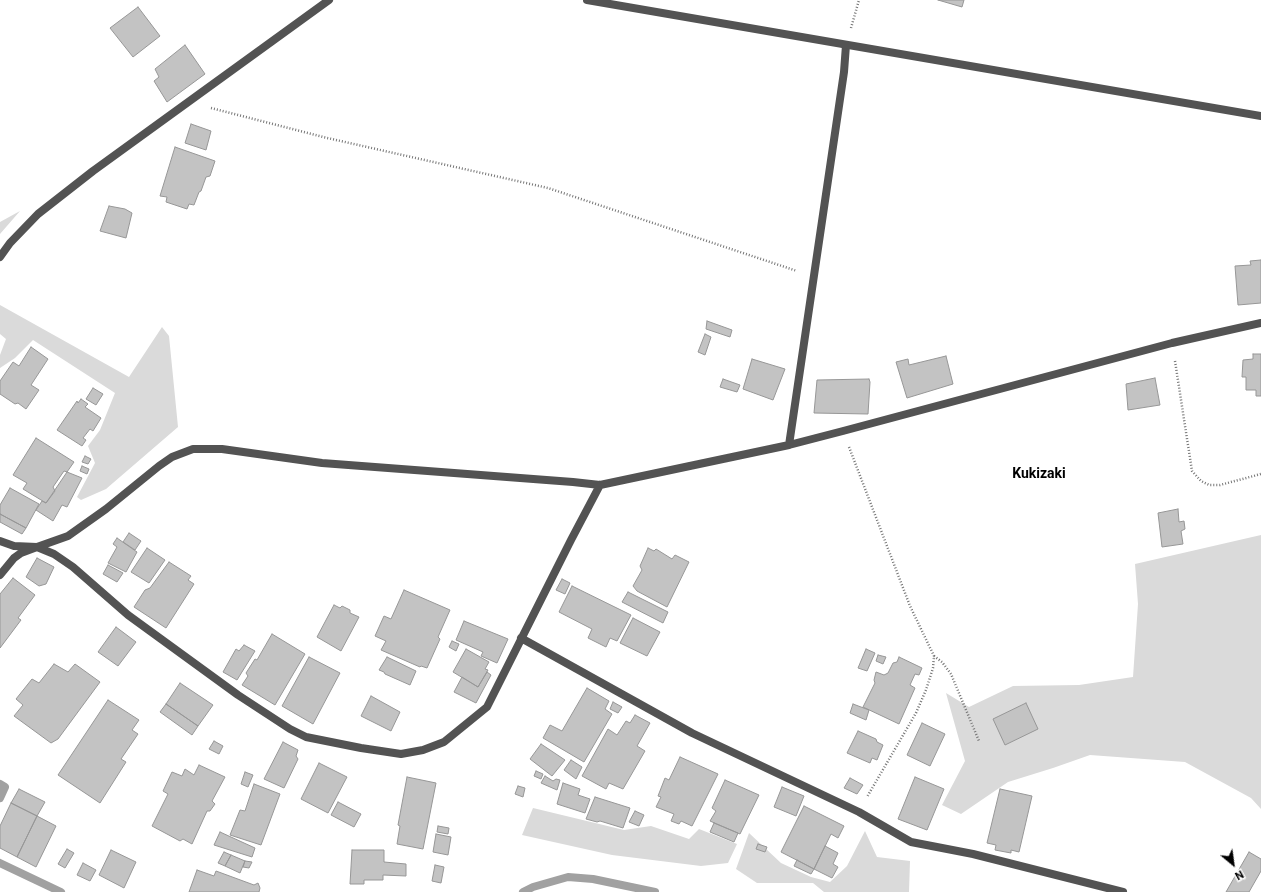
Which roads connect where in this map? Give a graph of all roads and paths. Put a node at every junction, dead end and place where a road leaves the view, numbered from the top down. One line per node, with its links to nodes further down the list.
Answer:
1 (329, 0): 5 (street)
2 (587, 0): 4 (street)
3 (859, 0): 4 (path)
4 (846, 45): 6 (street); 8 (street)
5 (191, 99): 7 (street); 8 (path)
6 (1261, 116)
7 (0, 257)
8 (814, 276): 12 (street)
9 (1261, 323): 10 (street)
10 (1172, 343): 11 (street); 13 (path)
11 (843, 432): 12 (street); 19 (path)
12 (788, 445): 14 (street)
13 (1261, 474)
14 (600, 485): 16 (street); 18 (street)
15 (0, 540): 16 (street)
16 (37, 547): 17 (street); 18 (street)
17 (0, 575)
18 (521, 638): 21 (street)
19 (934, 656): 20 (path); 21 (path)
20 (979, 741)
21 (858, 812): 22 (street)
22 (1123, 892)

